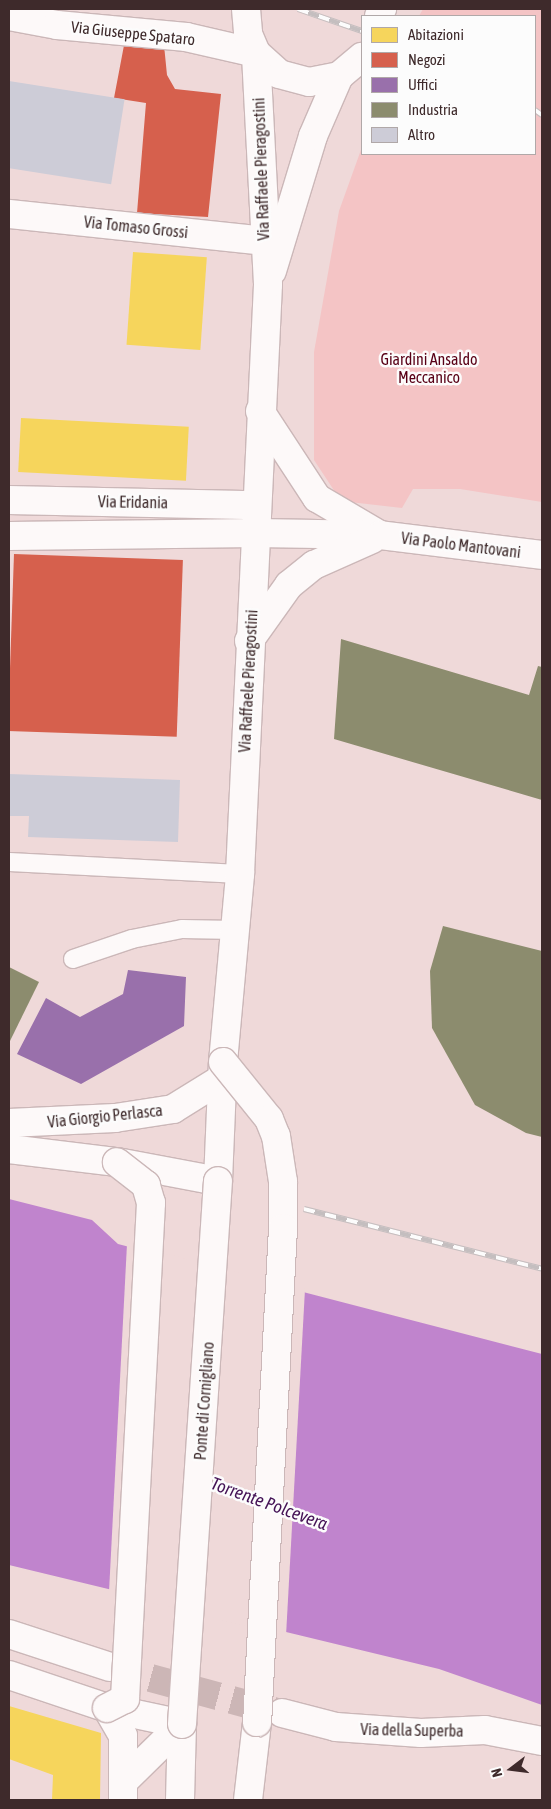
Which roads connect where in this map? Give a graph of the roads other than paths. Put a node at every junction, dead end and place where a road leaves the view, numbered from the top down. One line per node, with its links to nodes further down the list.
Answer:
1 (246, 9): 3 (main road)
2 (9, 16): 3 (main road, Via Giuseppe Spataro)
3 (256, 53): 5 (main road); 7 (main road, Via Raffaele Pieragostini)
4 (361, 58): 5 (main road)
5 (339, 76): 8 (main road, Via Raffaele Pieragostini)
6 (9, 214): 7 (main road, Via Tomaso Grossi)
7 (264, 241): 8 (main road, Via Raffaele Pieragostini)
8 (268, 284): 9 (main road, Via Raffaele Pieragostini)
9 (260, 411): 11 (main road, Via Raffaele Pieragostini); 13 (main road, Via Paolo Mantovani)
10 (9, 500): 11 (main road, Via Eridania)
11 (256, 505): 12 (main road, Via Raffaele Pieragostini)
12 (256, 533): 13 (main road, Via Paolo Mantovani); 14 (main road, Via Eridania); 16 (main road, Via Raffaele Pieragostini)
13 (380, 535): 15 (main road, Via Paolo Mantovani); 16 (main road, Via Paolo Mantovani)
14 (9, 536)
15 (542, 555)
16 (249, 641): 18 (main road, Via Raffaele Pieragostini)
17 (9, 862): 18 (lane)
18 (240, 874): 19 (main road, Via Raffaele Pieragostini)
19 (236, 930): 20 (lane); 21 (main road, Via Raffaele Pieragostini)
20 (73, 959)
21 (223, 1070): 22 (main road, Via Giorgio Perlasca); 25 (main road, Ponte di Cornigliano); 30 (main road, bridge)
22 (9, 1124)
23 (9, 1149): 24 (main road, Via Giorgio Perlasca)
24 (117, 1162): 25 (main road, Via Giorgio Perlasca); 29 (main road, bridge)
25 (218, 1180): 31 (main road, Ponte di Cornigliano, bridge)
26 (9, 1634): 27 (main road)
27 (110, 1667)
28 (9, 1675): 29 (main road)
29 (107, 1708): 31 (main road); 33 (main road)
30 (269, 1718): 32 (main road, Via della Superba); 35 (main road)
31 (182, 1724): 33 (main road); 34 (main road, Ponte di Cornigliano)
32 (542, 1741)
33 (124, 1791)
34 (180, 1792)
35 (248, 1800)

